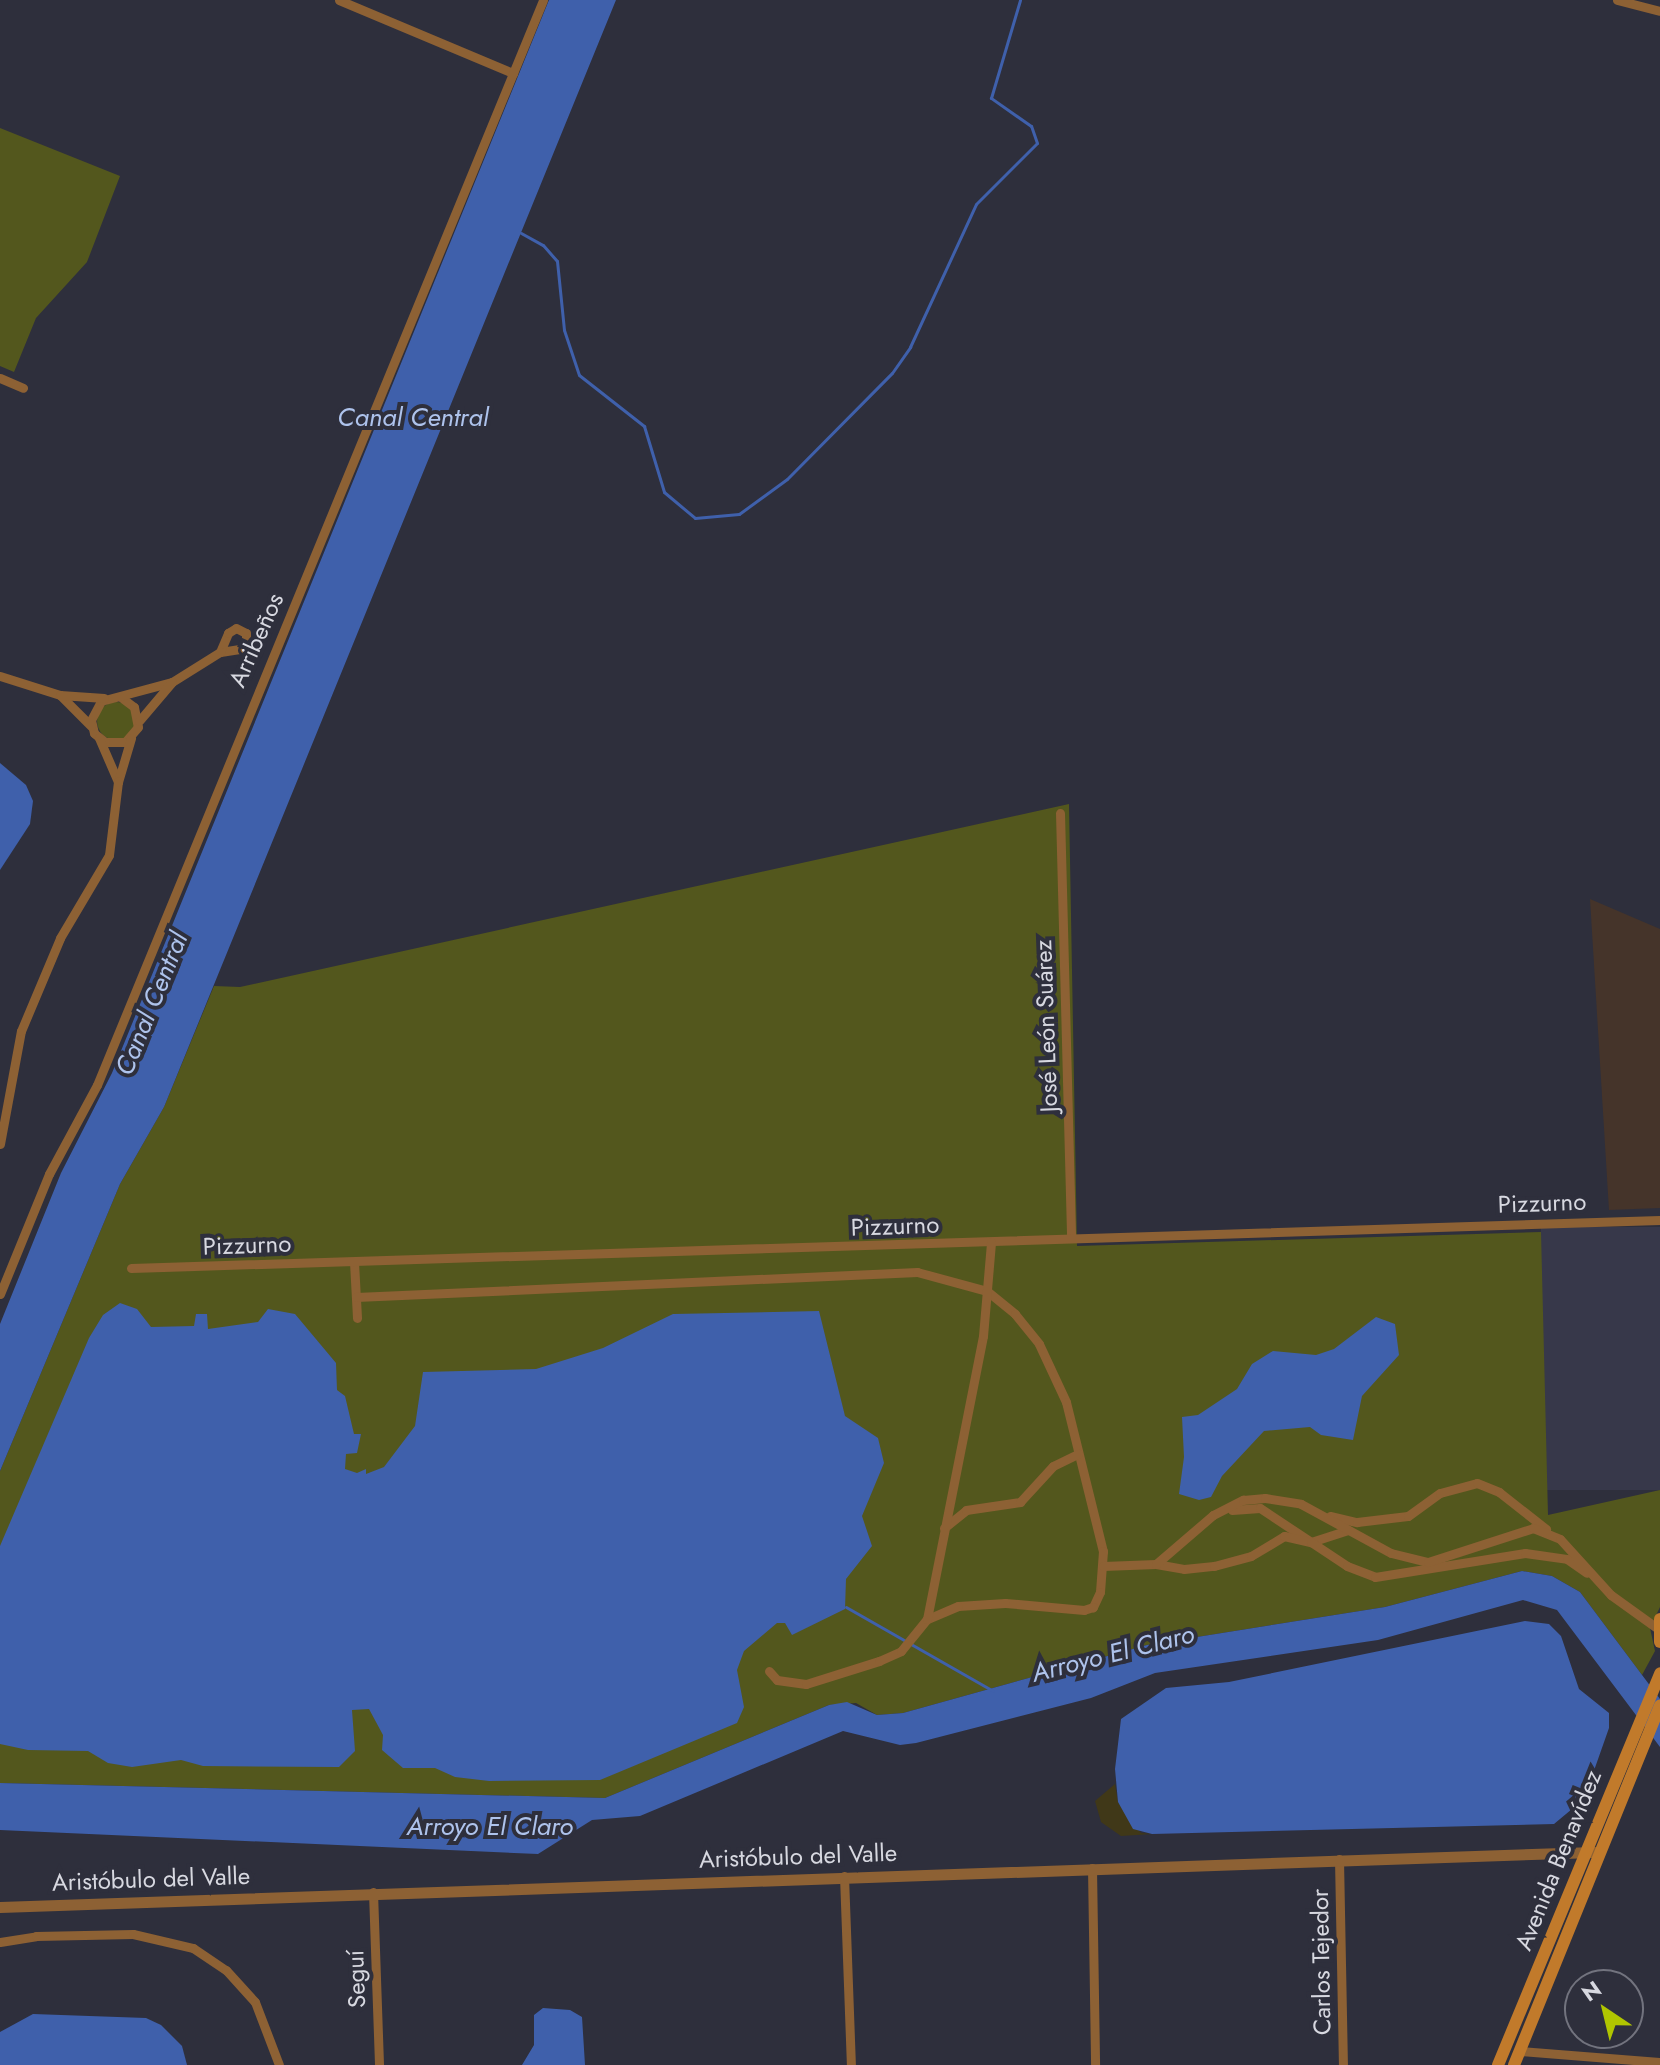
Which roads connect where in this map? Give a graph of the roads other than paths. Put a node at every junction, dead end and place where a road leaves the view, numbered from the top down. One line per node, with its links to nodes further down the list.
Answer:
1 (339, 0): 5 (street)
2 (543, 0): 5 (street, Arribeños)
3 (1617, 0): 4 (street)
4 (1660, 11)
5 (513, 73): 27 (street, Arribeños)
6 (0, 378): 7 (street)
7 (23, 388)
8 (220, 652): 10 (street)
9 (0, 676): 11 (street)
10 (172, 682): 13 (street); 14 (street)
11 (60, 695): 12 (street); 15 (street)
12 (108, 698): 13 (street); 15 (street)
13 (122, 698): 14 (street)
14 (139, 721): 17 (street)
15 (92, 727): 16 (street)
16 (99, 738): 17 (street); 18 (street)
17 (131, 738): 18 (street)
18 (118, 782): 20 (street)
19 (1060, 813): 22 (street, José León Suárez)
20 (0, 1144)
21 (1660, 1220): 22 (street, Pizzurno)
22 (1071, 1238): 23 (street, Pizzurno)
23 (991, 1242): 24 (street, Pizzurno); 26 (street)
24 (354, 1262): 25 (street, Pizzurno); 28 (street)
25 (131, 1268)
26 (987, 1291): 28 (street); 30 (street); 33 (street)
27 (0, 1294)
28 (356, 1297): 29 (street)
29 (357, 1318)
30 (1078, 1454): 33 (street); 38 (street)
31 (1213, 1515): 32 (street); 36 (street); 37 (street)
32 (1324, 1515): 34 (street); 35 (street)
33 (944, 1528): 40 (street)
34 (1348, 1530): 35 (street); 36 (street)
35 (1549, 1531): 39 (street)
36 (1311, 1542): 37 (street); 39 (street)
37 (1156, 1564): 38 (street)
38 (1103, 1566): 40 (street)
39 (1597, 1579): 41 (street)
40 (927, 1619): 42 (street)
41 (1659, 1630)
42 (769, 1671)
43 (1659, 1675): 45 (main road, Avenida Benavídez)
44 (1660, 1705): 46 (main road, Avenida Benavídez)
45 (1583, 1850): 46 (street, Aristóbulo del Valle); 47 (street, Aristóbulo del Valle); 60 (main road, Avenida Benavídez)
46 (1598, 1852): 53 (main road, Avenida Benavídez)
47 (1339, 1859): 48 (street, Aristóbulo del Valle); 59 (street, Carlos Tejedor)
48 (1092, 1868): 49 (street, Aristóbulo del Valle); 58 (street)
49 (844, 1876): 50 (street, Aristóbulo del Valle); 57 (street)
50 (373, 1892): 51 (street, Aristóbulo del Valle); 56 (street, Seguí)
51 (0, 1907)
52 (0, 1942): 55 (street)
53 (1519, 2051): 54 (street); 61 (main road, Avenida Benavídez)
54 (1657, 2063)
55 (279, 2065)
56 (379, 2065)
57 (851, 2065)
58 (1095, 2065)
59 (1343, 2065)
60 (1498, 2065)
61 (1514, 2065)

